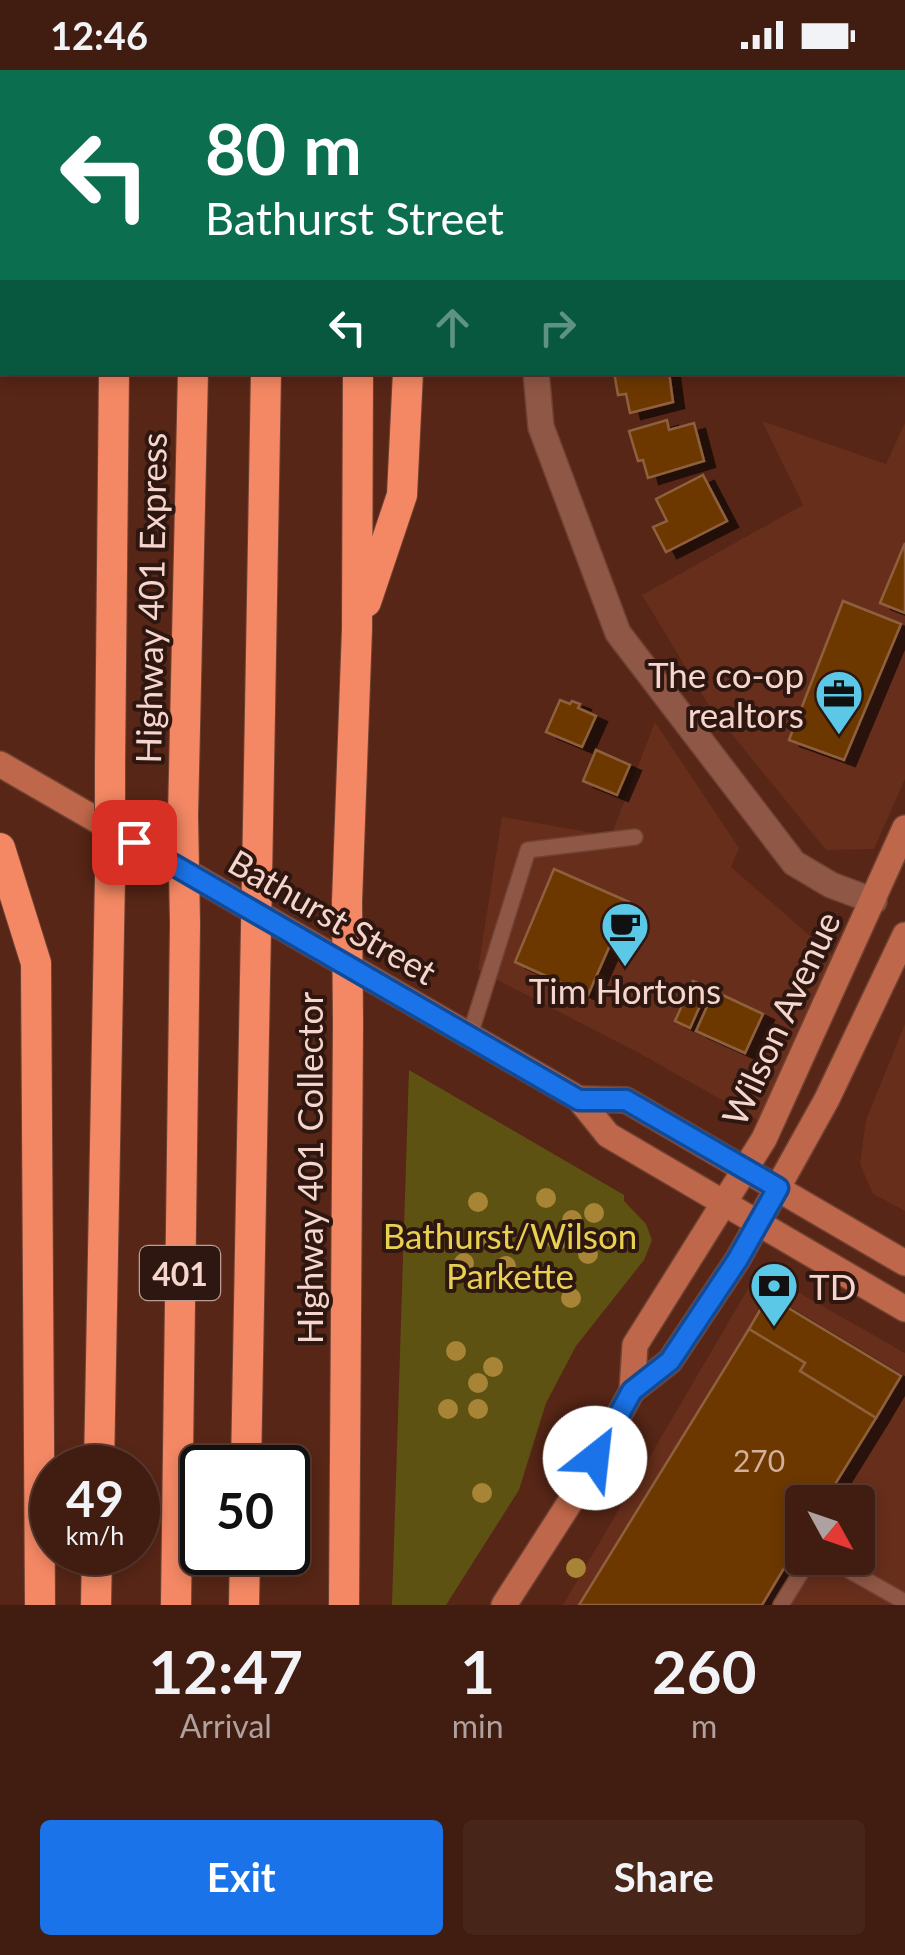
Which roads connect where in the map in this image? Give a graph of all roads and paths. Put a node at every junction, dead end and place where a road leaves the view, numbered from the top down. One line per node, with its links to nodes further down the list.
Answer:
1 (114, 375): 23 (highway, 401, bridge)
2 (193, 375): 32 (highway, Highway 401 Express / 401, bridge)
3 (266, 375): 24 (highway, 401, bridge)
4 (358, 375): 7 (highway, Highway 401 Collector)
5 (408, 375): 7 (highway)
6 (536, 375): 12 (street)
7 (357, 629): 34 (highway, Highway 401 Collector, bridge)
8 (0, 764): 14 (main road, Bathurst Street)
9 (905, 828): 12 (main road, Wilson Avenue)
10 (635, 837): 14 (lane)
11 (0, 848): 30 (highway)
12 (874, 901): 16 (main road, Wilson Avenue)
13 (905, 934): 17 (main road, Wilson Avenue)
14 (470, 1036): 15 (main road, Bathurst Street)
15 (579, 1100): 16 (main road, Bathurst Street); 18 (main road, Bathurst Street)
16 (744, 1169): 17 (main road, Bathurst Street); 18 (main road, Wilson Avenue)
17 (778, 1188): 19 (main road, Wilson Avenue); 20 (main road, Bathurst Street)
18 (722, 1202): 19 (main road, Bathurst Street); 22 (main road, Wilson Avenue)
19 (756, 1222): 21 (main road, Bathurst Street); 22 (main road, Wilson Avenue)
20 (905, 1262)
21 (905, 1309)
22 (632, 1391): 35 (main road, Wilson Avenue)
23 (99, 1445)
24 (246, 1445)
25 (97, 1575): 31 (highway)
26 (245, 1575): 33 (highway)
27 (800, 1575): 36 (lane)
28 (857, 1575): 29 (lane)
29 (905, 1602)
30 (40, 1605)
31 (96, 1605)
32 (176, 1605)
33 (244, 1605)
34 (344, 1605)
35 (504, 1605)
36 (781, 1605)

